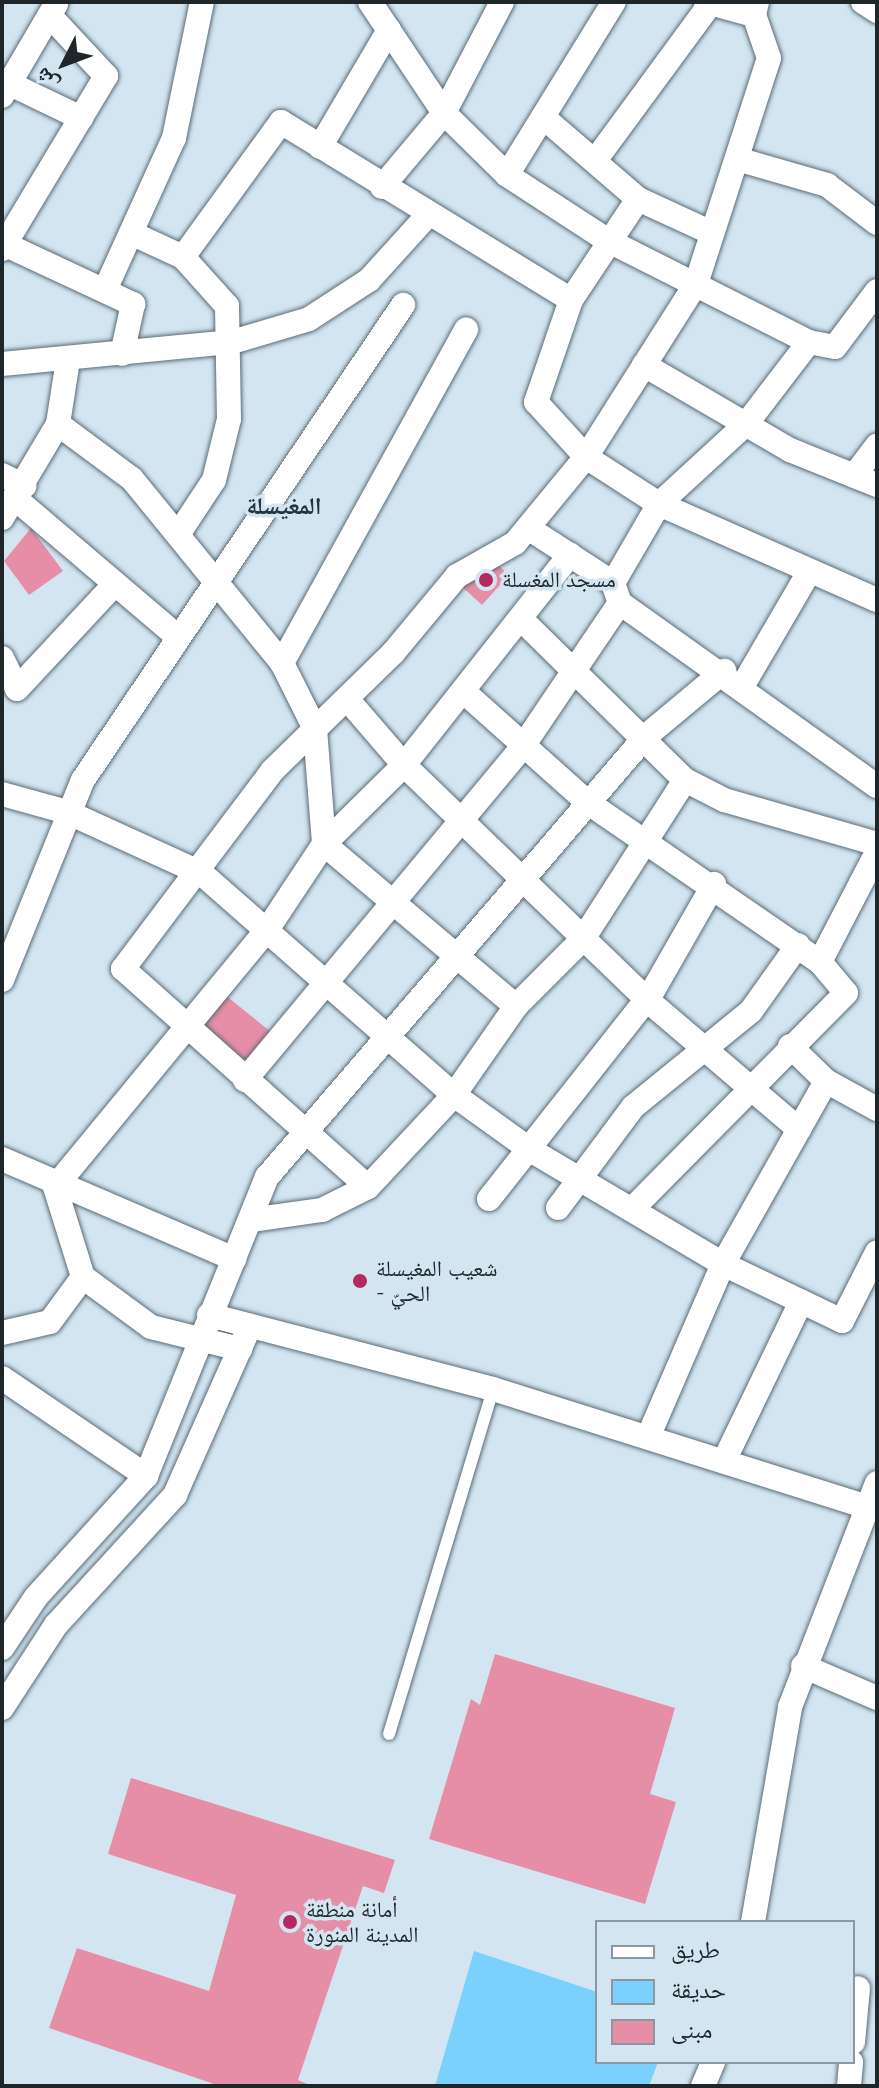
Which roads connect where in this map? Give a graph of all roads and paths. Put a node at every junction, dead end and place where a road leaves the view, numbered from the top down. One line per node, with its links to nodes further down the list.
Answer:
1 (202, 2): 23 (street)
2 (370, 2): 10 (street)
3 (502, 2): 12 (street)
4 (614, 2): 13 (street)
5 (863, 2): 9 (street)
6 (708, 3): 8 (street); 16 (street)
7 (53, 9): 11 (street); 14 (street)
8 (755, 9): 17 (street)
9 (877, 11)
10 (389, 30): 12 (street); 15 (street)
11 (5, 87): 14 (street)
12 (444, 113): 18 (street); 19 (street)
13 (543, 117): 16 (street); 18 (street)
14 (81, 118): 26 (street)
15 (320, 147): 19 (street); 27 (street)
16 (597, 158): 20 (street)
17 (737, 159): 22 (street); 24 (street)
18 (507, 175): 25 (street)
19 (382, 187): 21 (street)
20 (638, 199): 24 (street); 25 (street)
21 (428, 215): 31 (street); 34 (street)
22 (877, 223)
23 (131, 233): 27 (street); 29 (street)
24 (712, 233): 28 (street)
25 (607, 240): 28 (street); 31 (street)
26 (3, 245): 29 (street)
27 (183, 257): 34 (street)
28 (696, 284): 35 (street); 39 (street)
29 (105, 290): 36 (street)
30 (877, 291): 35 (street)
31 (571, 300): 43 (street)
32 (403, 305): 53 (street)
33 (466, 329): 59 (street)
34 (232, 342): 36 (street); 49 (street)
35 (809, 342): 40 (street)
36 (122, 354): 37 (street)
37 (68, 360): 38 (street); 41 (street)
38 (2, 364)
39 (644, 365): 40 (street); 43 (street)
40 (747, 423): 45 (street); 47 (street)
41 (58, 424): 46 (street); 49 (street)
42 (877, 446): 45 (street)
43 (586, 457): 47 (street); 48 (street)
44 (2, 475): 46 (street)
45 (866, 480)
46 (15, 501): 52 (street)
47 (659, 504): 51 (street); 54 (street)
48 (528, 528): 50 (street); 63 (street)
49 (179, 533): 53 (street)
50 (570, 555): 54 (street); 56 (street)
51 (809, 572): 55 (street); 61 (street)
52 (115, 584): 57 (street); 58 (street)
53 (213, 587): 57 (street); 59 (street)
54 (616, 593): 60 (street); 61 (street)
55 (877, 600)
56 (524, 622): 60 (street); 62 (street)
57 (178, 637): 72 (street)
58 (2, 658)
59 (282, 663): 64 (street)
60 (576, 667): 65 (street); 66 (street)
61 (734, 678): 65 (street); 69 (street)
62 (463, 691): 66 (street); 67 (street)
63 (348, 700): 64 (street); 67 (street)
64 (315, 729): 74 (street); 78 (street)
65 (646, 736): 68 (street); 71 (street)
66 (523, 746): 71 (street); 73 (street)
67 (404, 765): 73 (street); 74 (street)
68 (685, 780): 75 (street); 76 (street)
69 (877, 786)
70 (2, 794): 72 (street)
71 (587, 802): 75 (street); 79 (street)
72 (67, 812): 78 (street); 88 (street)
73 (462, 821): 79 (street); 81 (street)
74 (324, 844): 81 (street); 82 (street)
75 (645, 844): 80 (street); 83 (street)
76 (877, 844)
77 (877, 852): 86 (street)
78 (201, 873): 82 (street); 91 (street)
79 (525, 881): 83 (street); 85 (street)
80 (714, 884): 84 (street); 89 (street)
81 (391, 900): 85 (street); 87 (street)
82 (269, 927): 87 (street); 91 (street)
83 (583, 939): 89 (street); 90 (street)
84 (798, 945): 86 (street); 94 (street)
85 (456, 956): 90 (street); 92 (street)
86 (820, 962): 93 (street)
87 (327, 978): 92 (street); 95 (street)
88 (2, 980)
89 (646, 999): 94 (street); 102 (street)
90 (516, 1006): 98 (street)
91 (187, 1027): 95 (street); 105 (street)
92 (385, 1030): 98 (street); 101 (street)
93 (790, 1046): 96 (street); 97 (street)
94 (709, 1051): 97 (street); 104 (street)
95 (245, 1080): 101 (street)
96 (826, 1081): 99 (street); 100 (street)
97 (748, 1088): 100 (street); 109 (street)
98 (454, 1095): 102 (street); 106 (street)
99 (877, 1109)
100 (799, 1129): 113 (street)
101 (302, 1132): 106 (street); 110 (street)
102 (532, 1151): 104 (street); 107 (street)
103 (2, 1159): 105 (street)
104 (582, 1181): 108 (street); 109 (street)
105 (55, 1187): 112 (street); 114 (street)
106 (368, 1187): 110 (street)
107 (489, 1199)
108 (558, 1208)
109 (631, 1210): 113 (street)
110 (251, 1220): 112 (street)
111 (877, 1252): 115 (street)
112 (234, 1259): 116 (street)
113 (723, 1264): 115 (street); 123 (street)
114 (83, 1277): 118 (street); 119 (street)
115 (801, 1302): 124 (street)
116 (209, 1315): 117 (street); 119 (street)
117 (250, 1326): 120 (street); 122 (street)
118 (2, 1333)
119 (200, 1342): 120 (street); 125 (street)
120 (240, 1349): 131 (street)
121 (2, 1378): 125 (street)
122 (493, 1389): 123 (street); 132 (lane)
123 (649, 1435): 124 (street)
124 (724, 1461): 127 (street)
125 (146, 1476): 128 (street)
126 (877, 1483): 127 (street)
127 (872, 1508): 129 (street)
128 (2, 1648)
129 (803, 1666): 130 (street); 133 (street)
130 (877, 1698)
131 (2, 1708)
132 (389, 1734)
133 (753, 1920)
134 (863, 1988): 135 (street)
135 (855, 2031)
136 (712, 2064): 139 (street)
137 (727, 2064): 140 (street)
138 (851, 2064): 141 (street)
139 (703, 2086)
140 (723, 2086)
141 (849, 2086)

